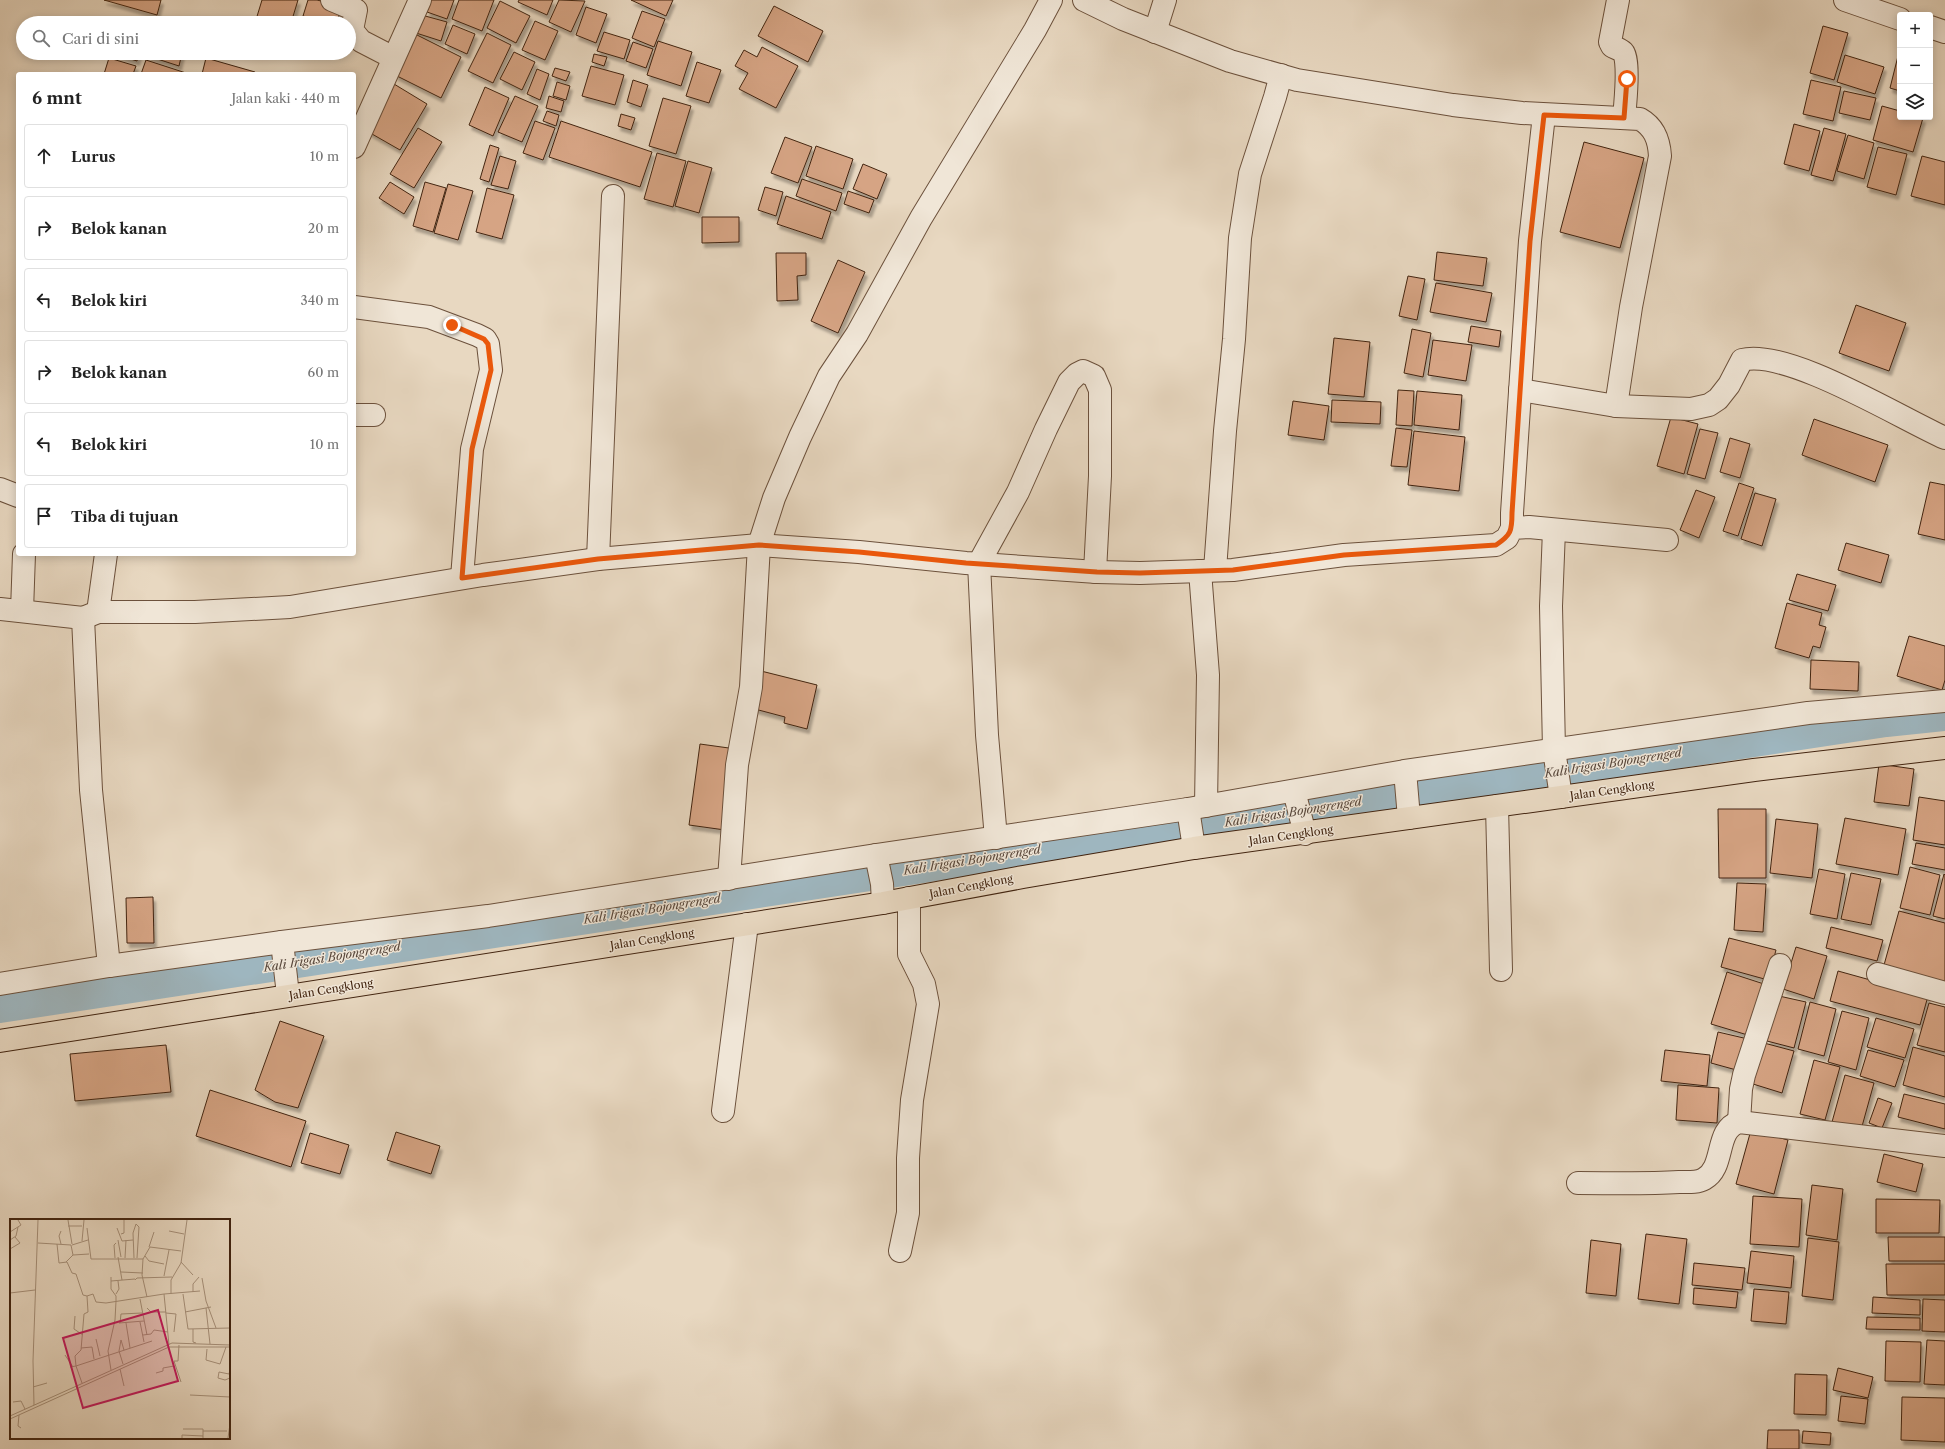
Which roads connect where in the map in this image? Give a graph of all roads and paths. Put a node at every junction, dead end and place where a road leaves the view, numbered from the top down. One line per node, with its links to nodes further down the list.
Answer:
1 (332, 0): 8 (street)
2 (420, 0): 14 (street)
3 (1051, 0): 29 (street)
4 (1084, 0): 11 (street)
5 (1165, 0): 11 (street)
6 (1618, 0): 17 (street)
7 (1845, 0): 9 (street)
8 (355, 16)
9 (1897, 18)
10 (1933, 29): 12 (street)
11 (1155, 32): 15 (street)
12 (1945, 32)
13 (356, 35): 14 (street)
14 (393, 59): 18 (street)
15 (1281, 75): 16 (street); 34 (street)
16 (1544, 115): 17 (street); 21 (street)
17 (1624, 118): 22 (street)
18 (356, 142)
19 (613, 196): 32 (street)
20 (356, 307): 36 (street)
21 (1520, 390): 22 (street); 26 (street)
22 (1616, 406): 23 (street)
23 (1945, 438)
24 (0, 489): 25 (street)
25 (16, 495)
26 (1512, 528): 27 (street); 34 (street)
27 (1554, 530): 28 (street); 42 (street)
28 (1667, 540)
29 (759, 545): 32 (street); 33 (street); 53 (street)
30 (24, 556): 38 (street)
31 (106, 556): 39 (street)
32 (598, 559): 36 (street)
33 (980, 564): 35 (street); 35 (street); 50 (street)
34 (1208, 571): 35 (street); 47 (street)
35 (1095, 572)
36 (462, 578): 39 (street)
37 (0, 609): 38 (street)
38 (22, 611): 39 (street)
39 (91, 615): 59 (street)
40 (1945, 701): 42 (street)
41 (1945, 748): 44 (main road, Jalan Cengklong)
42 (1554, 753): 43 (street); 44 (street)
43 (1404, 775): 45 (street); 48 (street)
44 (1560, 790): 46 (main road, Jalan Cengklong)
45 (1295, 794): 47 (street); 49 (street)
46 (1497, 806): 48 (main road, Jalan Cengklong); 60 (street)
47 (1194, 810): 50 (street); 51 (street)
48 (1408, 814): 49 (main road, Jalan Cengklong)
49 (1303, 829): 51 (main road, Jalan Cengklong)
50 (996, 838): 52 (street)
51 (1194, 845): 55 (main road, Jalan Cengklong)
52 (877, 859): 53 (street); 54 (street)
53 (729, 879): 57 (street)
54 (882, 894): 55 (main road, Jalan Cengklong); 56 (main road, Jalan Cengklong)
55 (910, 898): 70 (street)
56 (747, 924): 63 (main road, Jalan Cengklong); 66 (street)
57 (282, 945): 59 (street); 63 (street)
58 (1780, 965): 67 (street)
59 (109, 966): 62 (street)
60 (1501, 970)
61 (1878, 974): 64 (street)
62 (0, 984)
63 (288, 989): 65 (main road, Jalan Cengklong)
64 (1945, 993)
65 (0, 1042)
66 (723, 1111)
67 (1739, 1122): 68 (street); 69 (street)
68 (1945, 1146)
69 (1578, 1183)
70 (900, 1251)

